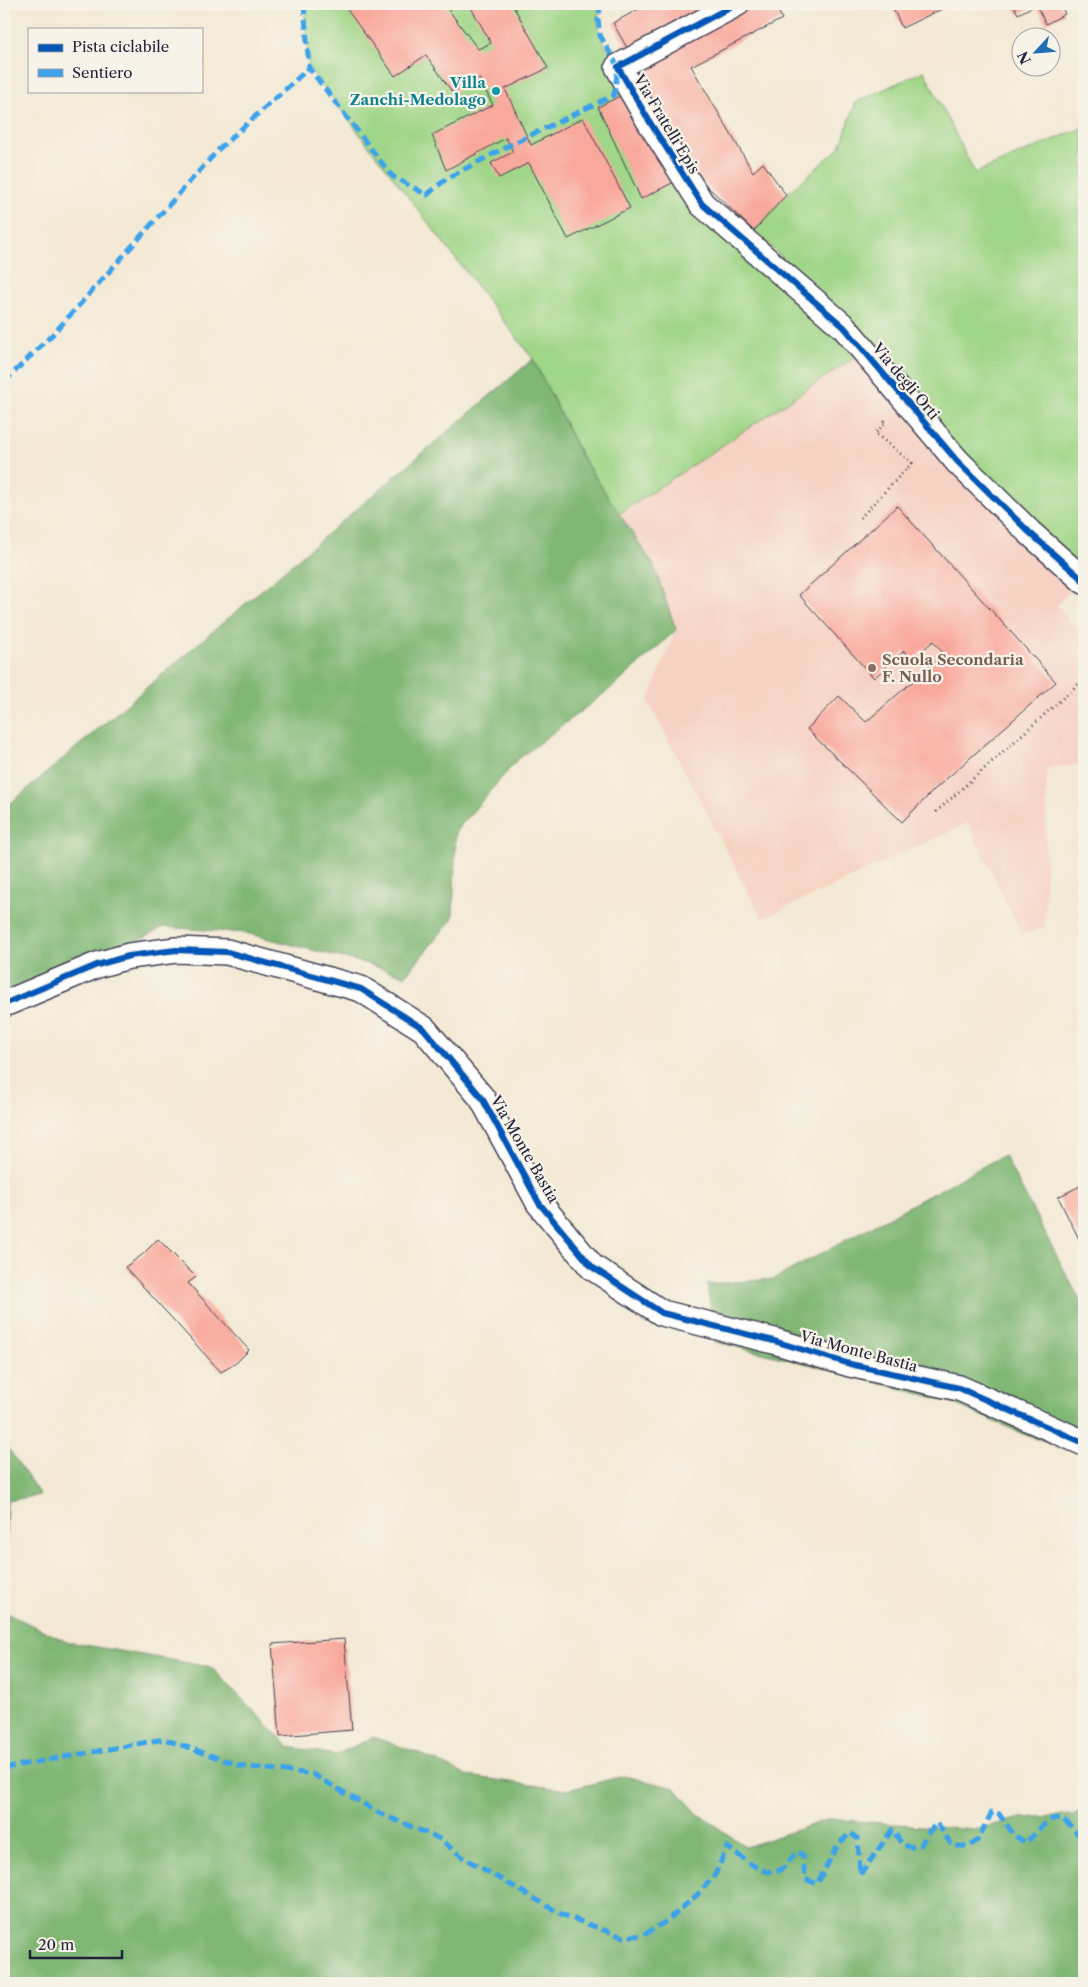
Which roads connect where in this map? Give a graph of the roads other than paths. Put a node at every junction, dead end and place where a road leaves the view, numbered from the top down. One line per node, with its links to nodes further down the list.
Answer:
1 (736, 4): 2 (street, Via Fratelli Epis)
2 (702, 204): 3 (street, Via degli Orti)
3 (1084, 581)
4 (4, 1004): 5 (street, Via Monte Bastia)
5 (1084, 1442)

